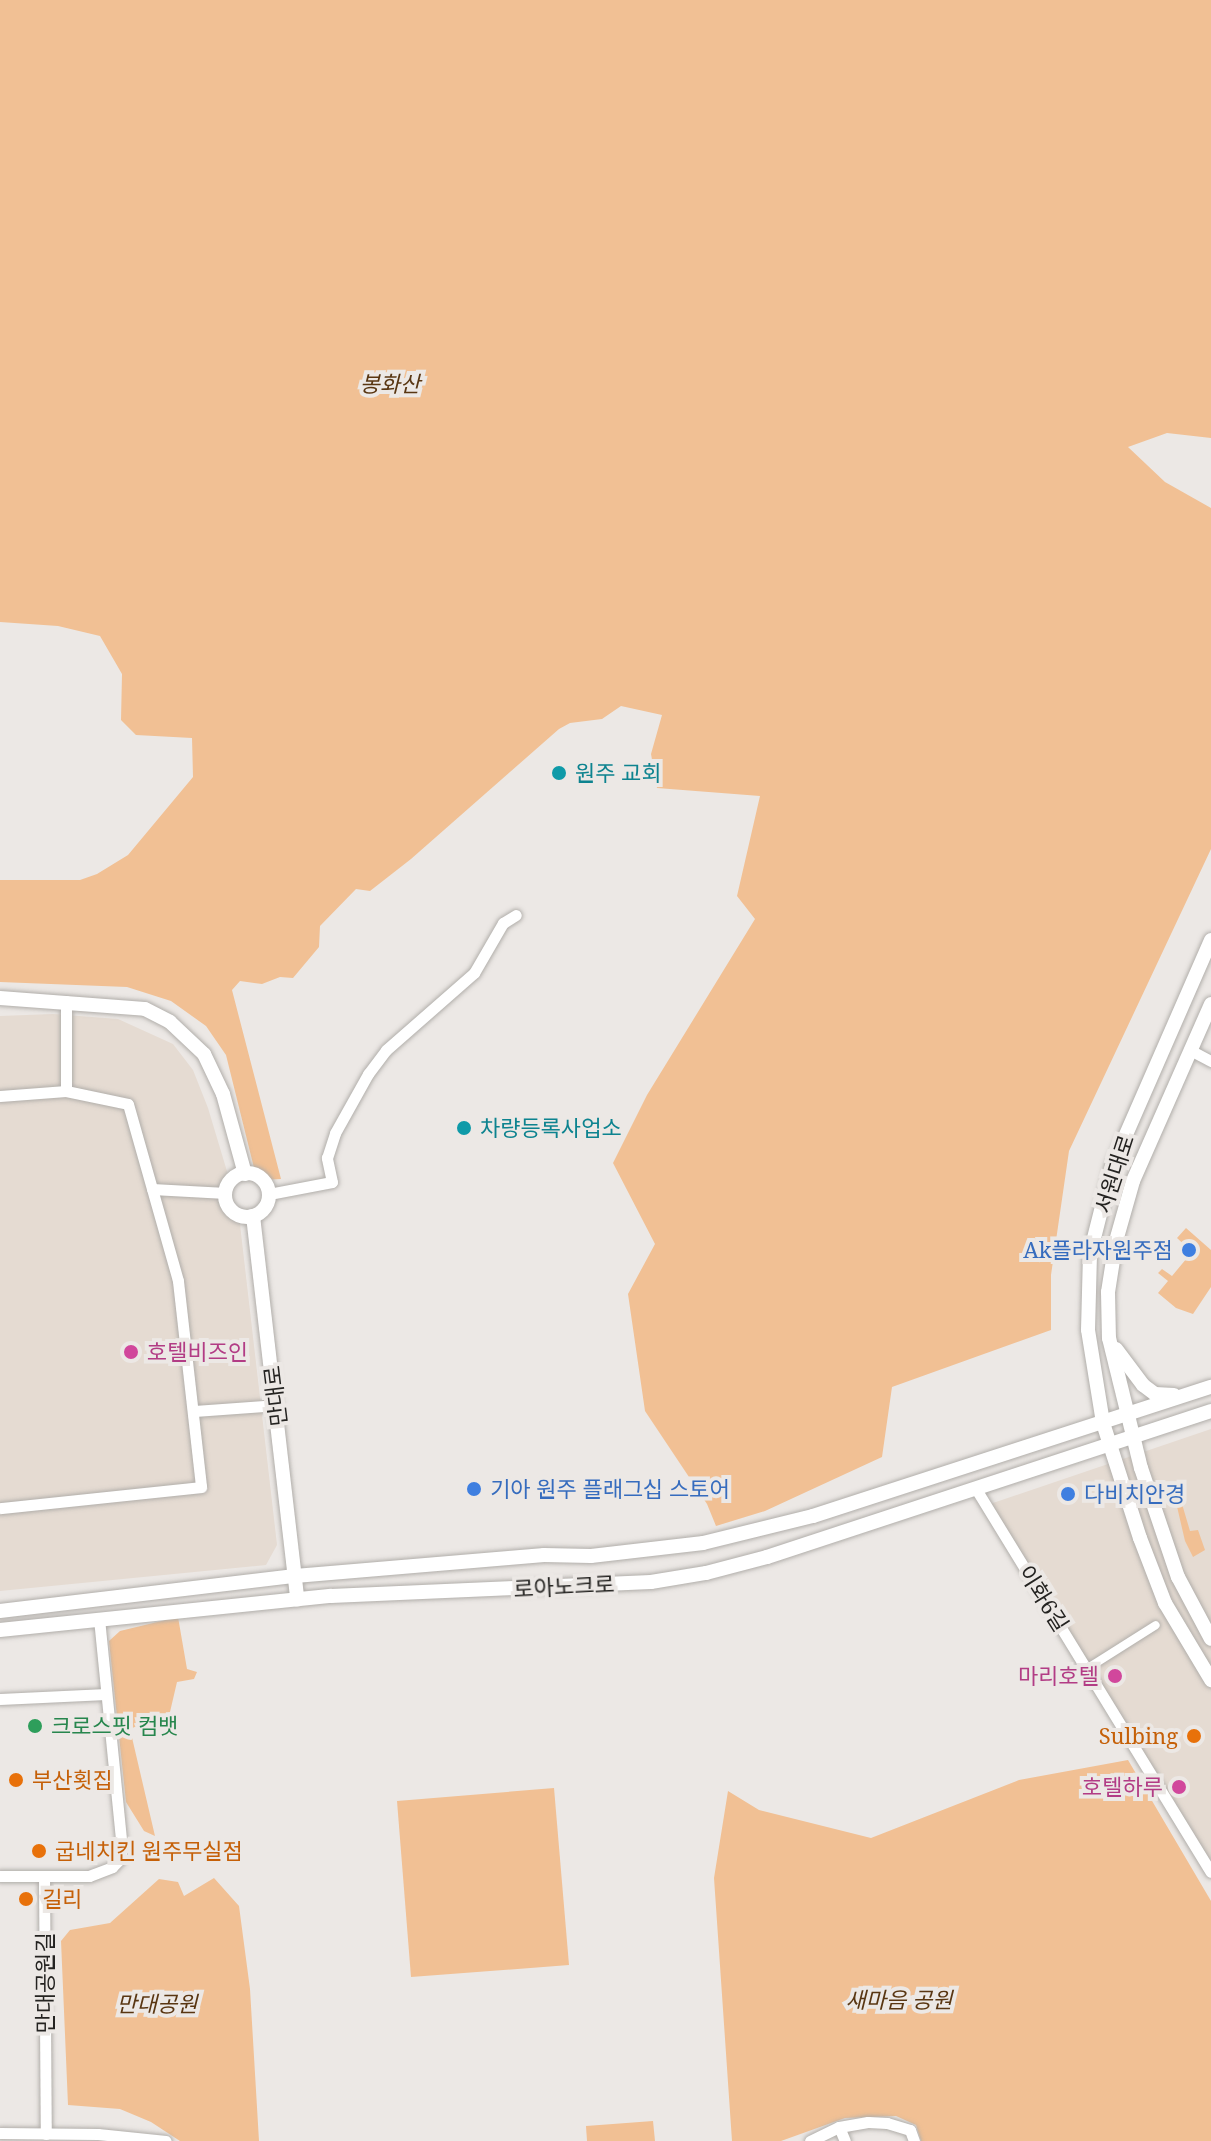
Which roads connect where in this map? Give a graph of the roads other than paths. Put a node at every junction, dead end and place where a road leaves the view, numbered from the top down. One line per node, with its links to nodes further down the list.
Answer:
1 (516, 915): 13 (street)
2 (1211, 940): 21 (street, 서원대로)
3 (0, 998): 4 (street)
4 (66, 1001): 8 (street); 10 (street)
5 (1211, 1004): 6 (street, 서원대로)
6 (1190, 1050): 7 (street); 15 (street, 서원대로)
7 (1211, 1061)
8 (66, 1091): 9 (street); 11 (street)
9 (0, 1096)
10 (245, 1174): 12 (street); 13 (street)
11 (152, 1189): 12 (street); 18 (street)
12 (226, 1193): 14 (street)
13 (269, 1194): 14 (street)
14 (253, 1216): 17 (street, 만대로)
15 (1109, 1338): 16 (street); 20 (street, 서원대로)
16 (1206, 1388): 20 (street, 로아노크로)
17 (276, 1405): 18 (street); 28 (street, 만대로)
18 (193, 1411): 25 (street)
19 (1211, 1411): 22 (street, 로아노크로)
20 (1127, 1415): 21 (street, 로아노크로); 22 (street, 서원대로)
21 (1103, 1423): 23 (street, 서원대로); 26 (street, 로아노크로)
22 (1132, 1436): 23 (street, 로아노크로); 34 (street)
23 (1110, 1444): 24 (street, 로아노크로); 36 (street)
24 (976, 1489): 27 (street, 로아노크로); 35 (street, 이화6길)
25 (0, 1508)
26 (813, 1516): 27 (street); 28 (street, 로아노크로)
27 (823, 1539): 29 (street, 로아노크로)
28 (295, 1576): 29 (street, 만대로); 30 (street, 로아노크로)
29 (297, 1599): 31 (street, 로아노크로)
30 (0, 1611)
31 (99, 1619): 33 (street, 로아노크로); 37 (street)
32 (1156, 1625): 35 (street)
33 (0, 1630)
34 (1211, 1639)
35 (1088, 1668): 39 (street, 이화6길)
36 (1211, 1680)
37 (106, 1694): 38 (street); 41 (street)
38 (0, 1699)
39 (1211, 1872)
40 (0, 1876): 41 (street)
41 (44, 1876): 44 (street, 만대공원길)
42 (839, 2127): 45 (street); 47 (street); 48 (street)
43 (0, 2133): 44 (street)
44 (46, 2134): 46 (street)
45 (912, 2136)
46 (166, 2141)
47 (810, 2141)
48 (845, 2141)

